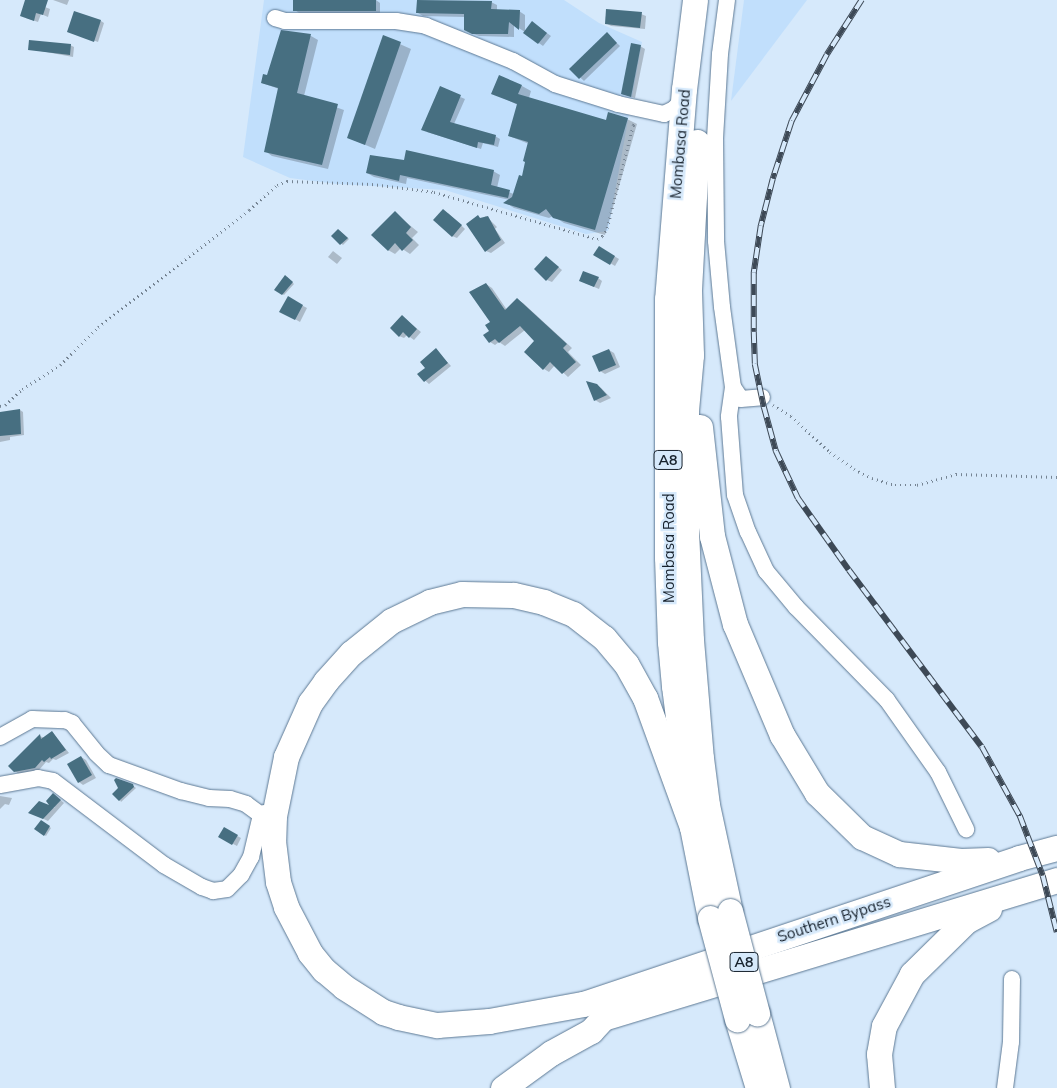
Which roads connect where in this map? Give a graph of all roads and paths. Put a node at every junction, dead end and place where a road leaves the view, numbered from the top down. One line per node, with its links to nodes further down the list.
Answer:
1 (695, 0): 5 (highway, Mombasa Road / A8)
2 (711, 0): 7 (highway, Mombasa Road / A8)
3 (727, 0): 8 (street)
4 (275, 18): 6 (street)
5 (684, 98): 6 (street); 15 (highway, Mombasa Road / A8)
6 (645, 111): 10 (path)
7 (691, 355): 18 (highway); 21 (highway, Mombasa Road / A8)
8 (733, 387): 9 (street); 16 (street)
9 (762, 397): 11 (path)
10 (0, 406)
11 (1057, 477)
12 (0, 737): 14 (street)
13 (0, 785): 14 (street)
14 (267, 816): 15 (highway, Southern Bypass); 18 (highway, Southern Bypass)
15 (692, 827): 21 (highway, Mombasa Road / A8)
16 (966, 829)
17 (1057, 848): 18 (highway, Southern Bypass)
18 (1019, 858)
19 (1057, 880): 20 (highway, Southern Bypass)
20 (1024, 890): 24 (highway, Southern Bypass); 27 (highway)
21 (720, 914): 23 (highway, Mombasa Road / A8, bridge)
22 (1012, 979): 28 (street)
23 (747, 1016): 25 (highway, Mombasa Road / A8); 26 (highway, Mombasa Road / A8)
24 (502, 1088)
25 (758, 1088)
26 (777, 1088)
27 (882, 1088)
28 (1005, 1088)

